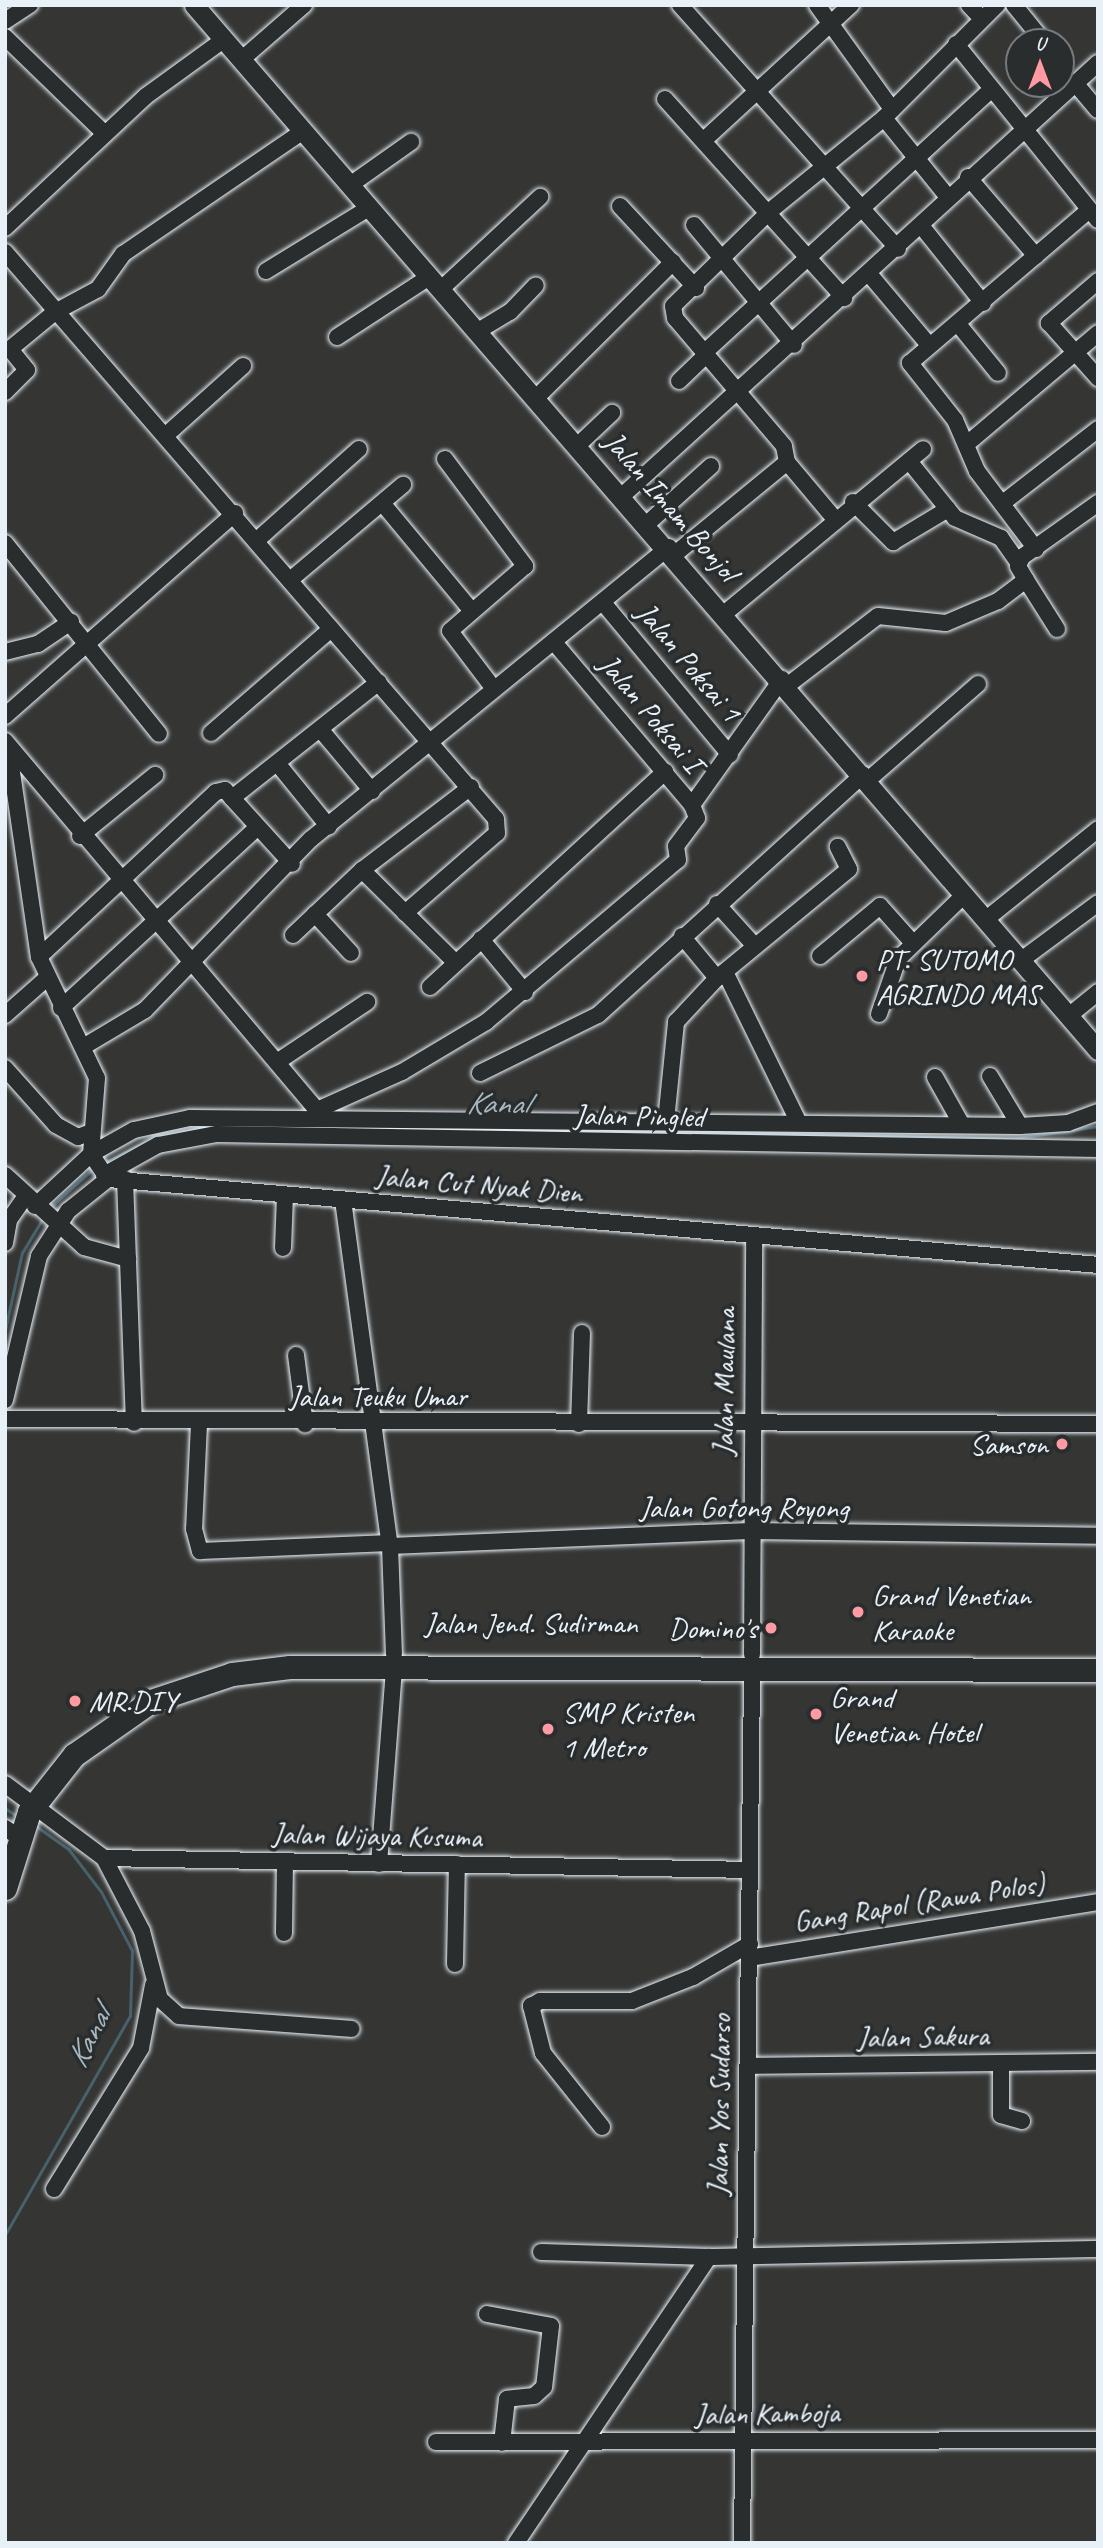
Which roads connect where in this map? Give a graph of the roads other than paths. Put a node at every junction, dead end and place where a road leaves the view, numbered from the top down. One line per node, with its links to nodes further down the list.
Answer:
1 (30, 5): 11 (street)
2 (194, 5): 15 (main road, Jalan Imam Bonjol)
3 (304, 5): 17 (street)
4 (817, 5): 12 (street)
5 (850, 5): 12 (street)
6 (969, 5): 10 (street)
7 (998, 5): 10 (street)
8 (1014, 5): 13 (street)
9 (681, 10): 21 (street)
10 (982, 19): 16 (street)
11 (5, 21)
12 (831, 24): 21 (street); 25 (street)
13 (1033, 28)
14 (5, 37): 28 (street)
15 (223, 40): 17 (main road, Jalan Imam Bonjol); 28 (street)
16 (956, 44): 20 (street); 25 (street)
17 (241, 60): 27 (main road, Jalan Imam Bonjol)
18 (1098, 63): 19 (street)
19 (1075, 83): 24 (street)
20 (991, 90): 26 (street); 31 (street)
21 (757, 92): 29 (street); 32 (street)
22 (1058, 98): 26 (street)
23 (665, 99): 29 (street)
24 (1098, 110)
25 (888, 113): 31 (street); 32 (street)
26 (1024, 129): 33 (street); 41 (street)
27 (303, 131): 34 (main road, Jalan Imam Bonjol); 60 (street)
28 (104, 133): 43 (street)
29 (704, 139): 39 (street)
30 (411, 142): 34 (street)
31 (919, 161): 35 (street); 40 (street)
32 (825, 167): 39 (street); 40 (street)
33 (968, 177): 35 (street); 47 (street)
34 (350, 185): 38 (main road, Jalan Imam Bonjol)
35 (947, 196): 44 (street)
36 (540, 197): 54 (street)
37 (620, 206): 49 (street)
38 (369, 208): 51 (street); 54 (main road, Jalan Imam Bonjol)
39 (770, 211): 48 (street); 50 (street)
40 (865, 211): 45 (street); 48 (street)
41 (1093, 215): 47 (street)
42 (694, 225): 50 (street)
43 (5, 228)
44 (923, 228): 45 (street); 58 (street)
45 (898, 249): 52 (street)
46 (5, 252): 60 (street)
47 (1036, 256): 58 (street)
48 (812, 258): 57 (street); 59 (street)
49 (673, 262): 56 (street); 76 (street)
50 (722, 264): 56 (street); 59 (street)
51 (266, 271)
52 (870, 275): 57 (street); 66 (street)
53 (1098, 281): 68 (street)
54 (435, 283): 62 (main road, Jalan Imam Bonjol); 64 (street)
55 (536, 285): 62 (street)
56 (696, 288): 69 (street)
57 (844, 298): 65 (street)
58 (983, 303): 61 (street)
59 (759, 304): 65 (street); 69 (street)
60 (55, 312): 67 (street); 79 (street)
61 (958, 324): 66 (street); 71 (street)
62 (478, 331): 76 (main road, Jalan Imam Bonjol)
63 (1098, 332): 68 (street)
64 (337, 337)
65 (794, 345): 74 (street)
66 (929, 345): 80 (street)
67 (8, 346): 75 (street)
68 (1074, 351): 72 (street); 80 (street)
69 (707, 352): 73 (street); 74 (street)
70 (243, 366): 79 (street)
71 (998, 373)
72 (1098, 378)
73 (679, 381)
74 (737, 388): 85 (street); 89 (street)
75 (5, 392)
76 (536, 398): 81 (main road, Jalan Imam Bonjol)
77 (612, 413): 81 (street)
78 (1098, 429): 91 (street)
79 (165, 436): 95 (street)
80 (968, 443): 91 (street)
81 (579, 445): 89 (main road, Jalan Imam Bonjol)
82 (359, 449): 98 (street)
83 (923, 449): 86 (street)
84 (445, 459): 106 (street)
85 (787, 461): 96 (street); 101 (street)
86 (909, 461): 90 (street); 94 (street)
87 (711, 466): 97 (street)
88 (403, 485): 93 (street)
89 (624, 495): 97 (main road, Jalan Imam Bonjol)
90 (853, 502): 94 (street); 96 (street)
91 (1004, 502): 100 (street)
92 (1098, 503): 100 (street)
93 (383, 504): 103 (street); 106 (street)
94 (948, 509): 102 (street)
95 (235, 513): 98 (street); 112 (street)
96 (834, 518): 107 (street)
97 (648, 523): 101 (main road, Jalan Imam Bonjol)
98 (256, 541): 103 (street)
99 (5, 543): 108 (street)
100 (1036, 549): 102 (street)
101 (672, 550): 105 (street); 107 (main road, Jalan Imam Bonjol)
102 (1018, 562): 104 (street)
103 (290, 580): 109 (street)
104 (1026, 580): 110 (street); 115 (street, Jalan Poksai I)
105 (605, 605): 111 (street); 124 (street, Jalan Poksai 1)
106 (471, 610): 117 (street)
107 (725, 613): 115 (main road, Jalan Imam Bonjol)
108 (71, 622): 112 (street); 113 (street)
109 (331, 629): 114 (street); 120 (street)
110 (1056, 629)
111 (554, 642): 117 (street); 126 (street, Jalan Poksai I)
112 (89, 644): 118 (street); 121 (street)
113 (5, 652)
114 (379, 682): 119 (street); 122 (street)
115 (785, 682): 124 (street, Jalan Poksai I); 128 (main road, Jalan Imam Bonjol)
116 (978, 684): 128 (street)
117 (494, 689): 122 (street)
118 (5, 716)
119 (320, 729): 125 (street); 130 (street)
120 (211, 733)
121 (159, 734)
122 (430, 741): 129 (street); 130 (street)
123 (6, 743): 136 (street); 155 (street)
124 (730, 755): 132 (street, Jalan Poksai I)
125 (277, 763): 131 (street); 133 (street)
126 (665, 772): 132 (street, Jalan Poksai I); 150 (street)
127 (155, 775): 136 (street)
128 (866, 778): 141 (main road, Jalan Imam Bonjol); 143 (street)
129 (471, 787): 139 (street); 144 (street)
130 (372, 791): 133 (street)
131 (232, 798): 134 (street); 140 (street)
132 (692, 806): 162 (street)
133 (329, 827): 138 (street)
134 (257, 828): 138 (street); 147 (street)
135 (1098, 829): 146 (street)
136 (80, 836): 140 (street)
137 (838, 847): 152 (street)
138 (292, 864): 156 (street)
139 (362, 870): 144 (street); 145 (street)
140 (122, 880): 147 (street); 155 (street)
141 (964, 895): 146 (main road, Jalan Imam Bonjol); 151 (street)
142 (1098, 903): 157 (street)
143 (717, 904): 149 (street); 152 (street)
144 (405, 913): 158 (street)
145 (315, 914): 148 (street); 153 (street)
146 (985, 920): 157 (main road, Jalan Imam Bonjol)
147 (156, 922): 156 (street); 165 (street)
148 (293, 935)
149 (682, 936): 159 (street); 173 (street)
150 (481, 939): 158 (street); 162 (street)
151 (913, 943): 154 (street); 166 (street)
152 (754, 945): 159 (street)
153 (351, 953)
154 (820, 956)
155 (38, 957): 160 (street)
156 (192, 961): 169 (street); 171 (street)
157 (1020, 961): 167 (main road, Jalan Imam Bonjol)
158 (456, 963): 161 (street)
159 (721, 975): 178 (street); 179 (street)
160 (48, 977): 165 (street); 168 (street)
161 (430, 987)
162 (525, 992): 177 (street)
163 (1098, 992): 167 (street)
164 (367, 1002): 171 (street)
165 (61, 1008): 169 (street)
166 (879, 1014)
167 (1071, 1014): 170 (main road, Jalan Imam Bonjol)
168 (5, 1015)
169 (83, 1048): 182 (street)
170 (1098, 1050)
171 (280, 1060): 177 (street)
172 (5, 1068): 182 (street)
173 (480, 1073)
174 (989, 1076): 181 (street)
175 (935, 1077): 180 (street)
176 (1098, 1112): 181 (street)
177 (320, 1114): 178 (street); 184 (street)
178 (666, 1121): 179 (street)
179 (799, 1123): 180 (street)
180 (962, 1125): 181 (street)
181 (1020, 1126)
182 (92, 1132): 184 (street)
183 (1098, 1149): 186 (street, Jalan Pingled)
184 (91, 1155): 186 (street); 190 (street)
185 (5, 1175): 190 (street)
186 (104, 1175): 187 (street, Jalan Cut Nyak Dien); 190 (street)
187 (125, 1179): 188 (street, Jalan Cut Nyak Dien); 194 (street)
188 (285, 1196): 189 (street, Jalan Cut Nyak Dien); 193 (street)
189 (343, 1200): 191 (street, Jalan Cut Nyak Dien); 203 (street)
190 (42, 1213): 192 (street); 194 (street); 198 (street)
191 (754, 1237): 195 (street, Jalan Cut Nyak Dien); 206 (street, Jalan Maulana)
192 (5, 1242)
193 (283, 1248)
194 (128, 1259): 200 (street)
195 (1098, 1265)
196 (582, 1333): 204 (street)
197 (296, 1355): 202 (street)
198 (5, 1400)
199 (5, 1419): 200 (street, Jalan Teuku Umar)
200 (134, 1423): 201 (street, Jalan Teuku Umar)
201 (199, 1424): 202 (street, Jalan Teuku Umar); 209 (street, Jalan Gotong Royong)
202 (305, 1424): 203 (street, Jalan Teuku Umar)
203 (371, 1424): 204 (street, Jalan Teuku Umar); 209 (street)
204 (579, 1424): 206 (street, Jalan Teuku Umar)
205 (1098, 1424): 206 (street, Jalan Teuku Umar)
206 (750, 1426): 207 (street, Jalan Maulana)
207 (750, 1531): 208 (street, Jalan Gotong Royong); 209 (street, Jalan Gotong Royong); 212 (street, Jalan Maulana)
208 (1098, 1535)
209 (390, 1545): 211 (street)
210 (1098, 1658): 213 (highway, Jalan Jend. Sudirman)
211 (394, 1661): 212 (highway, Jalan Jend. Sudirman); 216 (highway, Jalan Jend. Sudirman); 219 (street)
212 (752, 1662): 213 (highway, Jalan Jend. Sudirman); 221 (street, Jalan Yos Sudarso)
213 (906, 1663): 214 (highway, Jalan Jend. Sudirman)
214 (1098, 1670)
215 (5, 1784): 216 (street)
216 (18, 1821): 217 (street); 222 (highway)
217 (104, 1858): 218 (street, Jalan Wijaya Kusuma); 227 (street)
218 (285, 1862): 219 (street, Jalan Wijaya Kusuma); 224 (street)
219 (379, 1864): 220 (street, Jalan Wijaya Kusuma)
220 (457, 1864): 221 (street, Jalan Wijaya Kusuma); 226 (street)
221 (750, 1870): 225 (street, Jalan Yos Sudarso)
222 (5, 1888)
223 (1098, 1902): 225 (street, Gang Rapol (Rawa Polos))
224 (284, 1933)
225 (749, 1951): 231 (street, Jalan Yos Sudarso); 233 (street)
226 (455, 1964)
227 (153, 1985): 228 (street); 234 (street)
228 (352, 2029)
229 (1098, 2062): 230 (street, Jalan Sakura)
230 (1001, 2063): 231 (street, Jalan Sakura); 232 (street)
231 (748, 2066): 237 (street, Jalan Yos Sudarso)
232 (1022, 2120)
233 (602, 2127)
234 (54, 2189)
235 (1098, 2249): 237 (street)
236 (541, 2252): 238 (street)
237 (745, 2256): 238 (street); 240 (street, Jalan Yos Sudarso)
238 (709, 2257): 244 (street)
239 (487, 2314): 243 (street)
240 (744, 2440): 241 (street, Jalan Kamboja); 244 (street, Jalan Kamboja); 246 (street, Jalan Yos Sudarso)
241 (1098, 2440)
242 (436, 2442): 243 (street, Jalan Kamboja)
243 (502, 2443): 244 (street, Jalan Kamboja)
244 (581, 2444): 245 (street)
245 (516, 2543)
246 (742, 2543)

